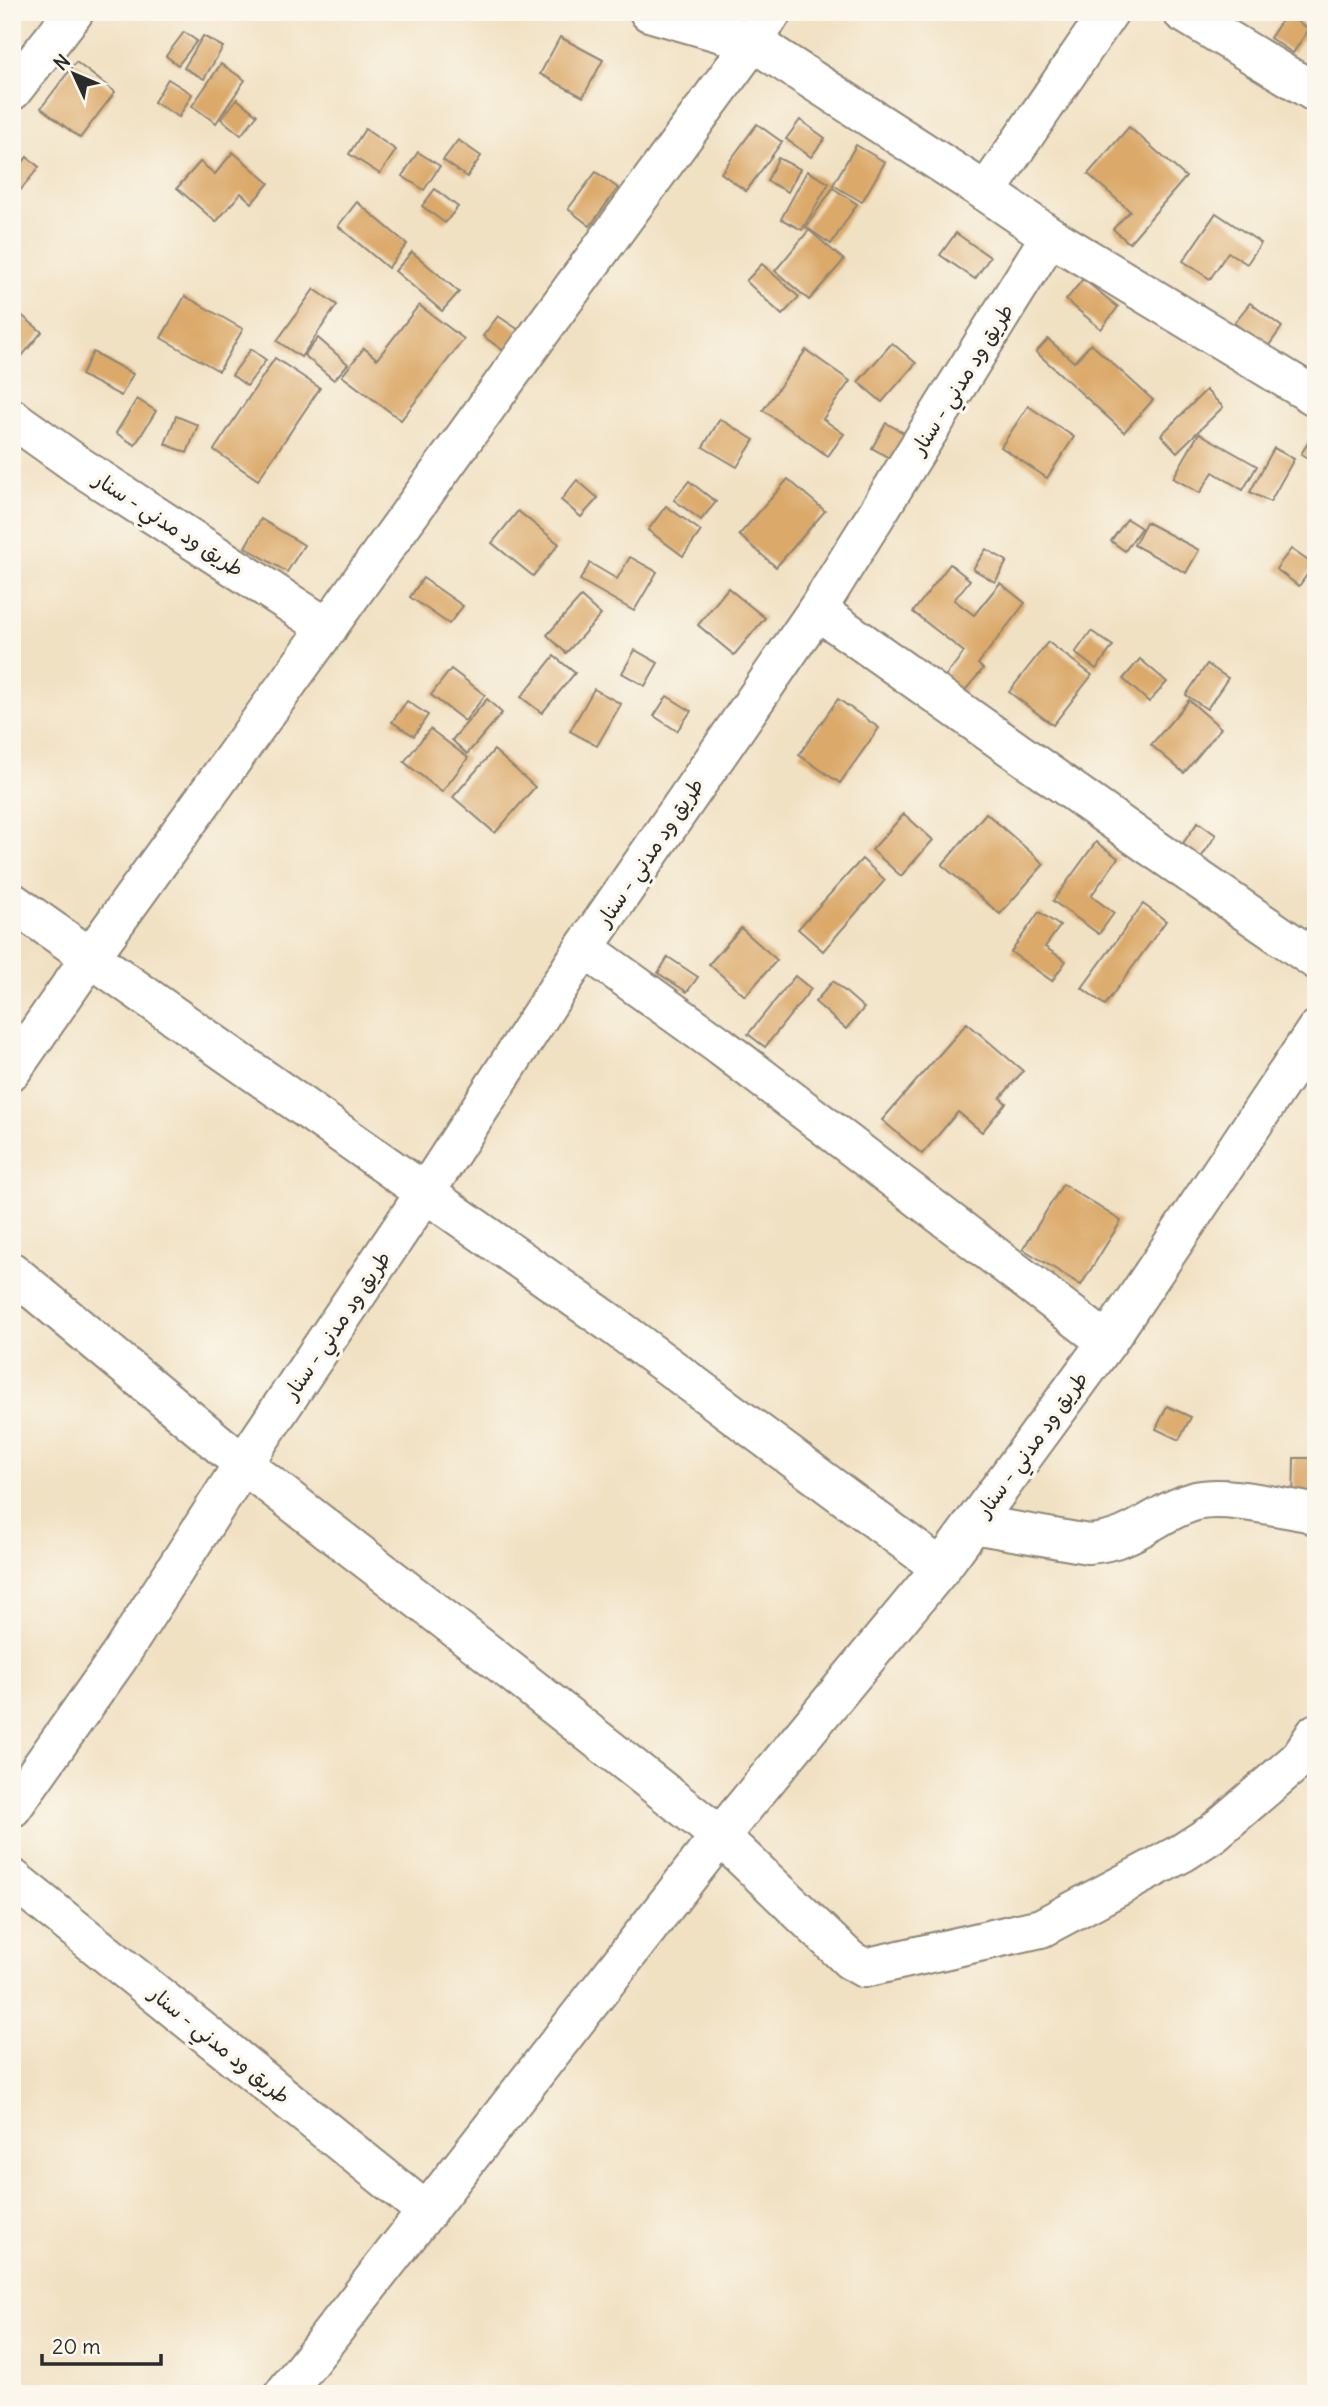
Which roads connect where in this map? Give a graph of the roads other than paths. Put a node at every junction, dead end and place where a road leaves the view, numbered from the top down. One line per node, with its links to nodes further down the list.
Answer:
1 (74, 12): 6 (street)
2 (649, 12): 5 (street)
3 (1109, 12): 8 (street)
4 (1182, 12): 7 (street)
5 (763, 27): 8 (street); 13 (street)
6 (12, 91)
7 (1316, 93)
8 (986, 192): 9 (street)
9 (1050, 236): 10 (street); 12 (street, طريق ود مدني - سنار)
10 (1316, 397)
11 (12, 418): 13 (street, طريق ود مدني - سنار)
12 (817, 610): 15 (street, طريق ود مدني - سنار); 17 (street)
13 (328, 628): 16 (street)
14 (12, 902): 16 (street)
15 (584, 948): 20 (street, طريق ود مدني - سنار); 22 (street)
16 (91, 956): 19 (street); 20 (street)
17 (1316, 960)
18 (1316, 1030): 22 (street, طريق ود مدني - سنار)
19 (12, 1070)
20 (425, 1194): 23 (street, طريق ود مدني - سنار); 26 (street)
21 (12, 1272): 23 (street)
22 (1107, 1342): 25 (street, طريق ود مدني - سنار)
23 (243, 1464): 28 (street, طريق ود مدني - سنار); 29 (street)
24 (1316, 1516): 25 (street)
25 (973, 1524): 26 (street, طريق ود مدني - سنار)
26 (941, 1567): 29 (street, طريق ود مدني - سنار)
27 (1310, 1751): 29 (street)
28 (12, 1808)
29 (720, 1836): 31 (street, طريق ود مدني - سنار)
30 (12, 1878): 31 (street, طريق ود مدني - سنار)
31 (427, 2212): 32 (street, طريق ود مدني - سنار)
32 (284, 2394)

